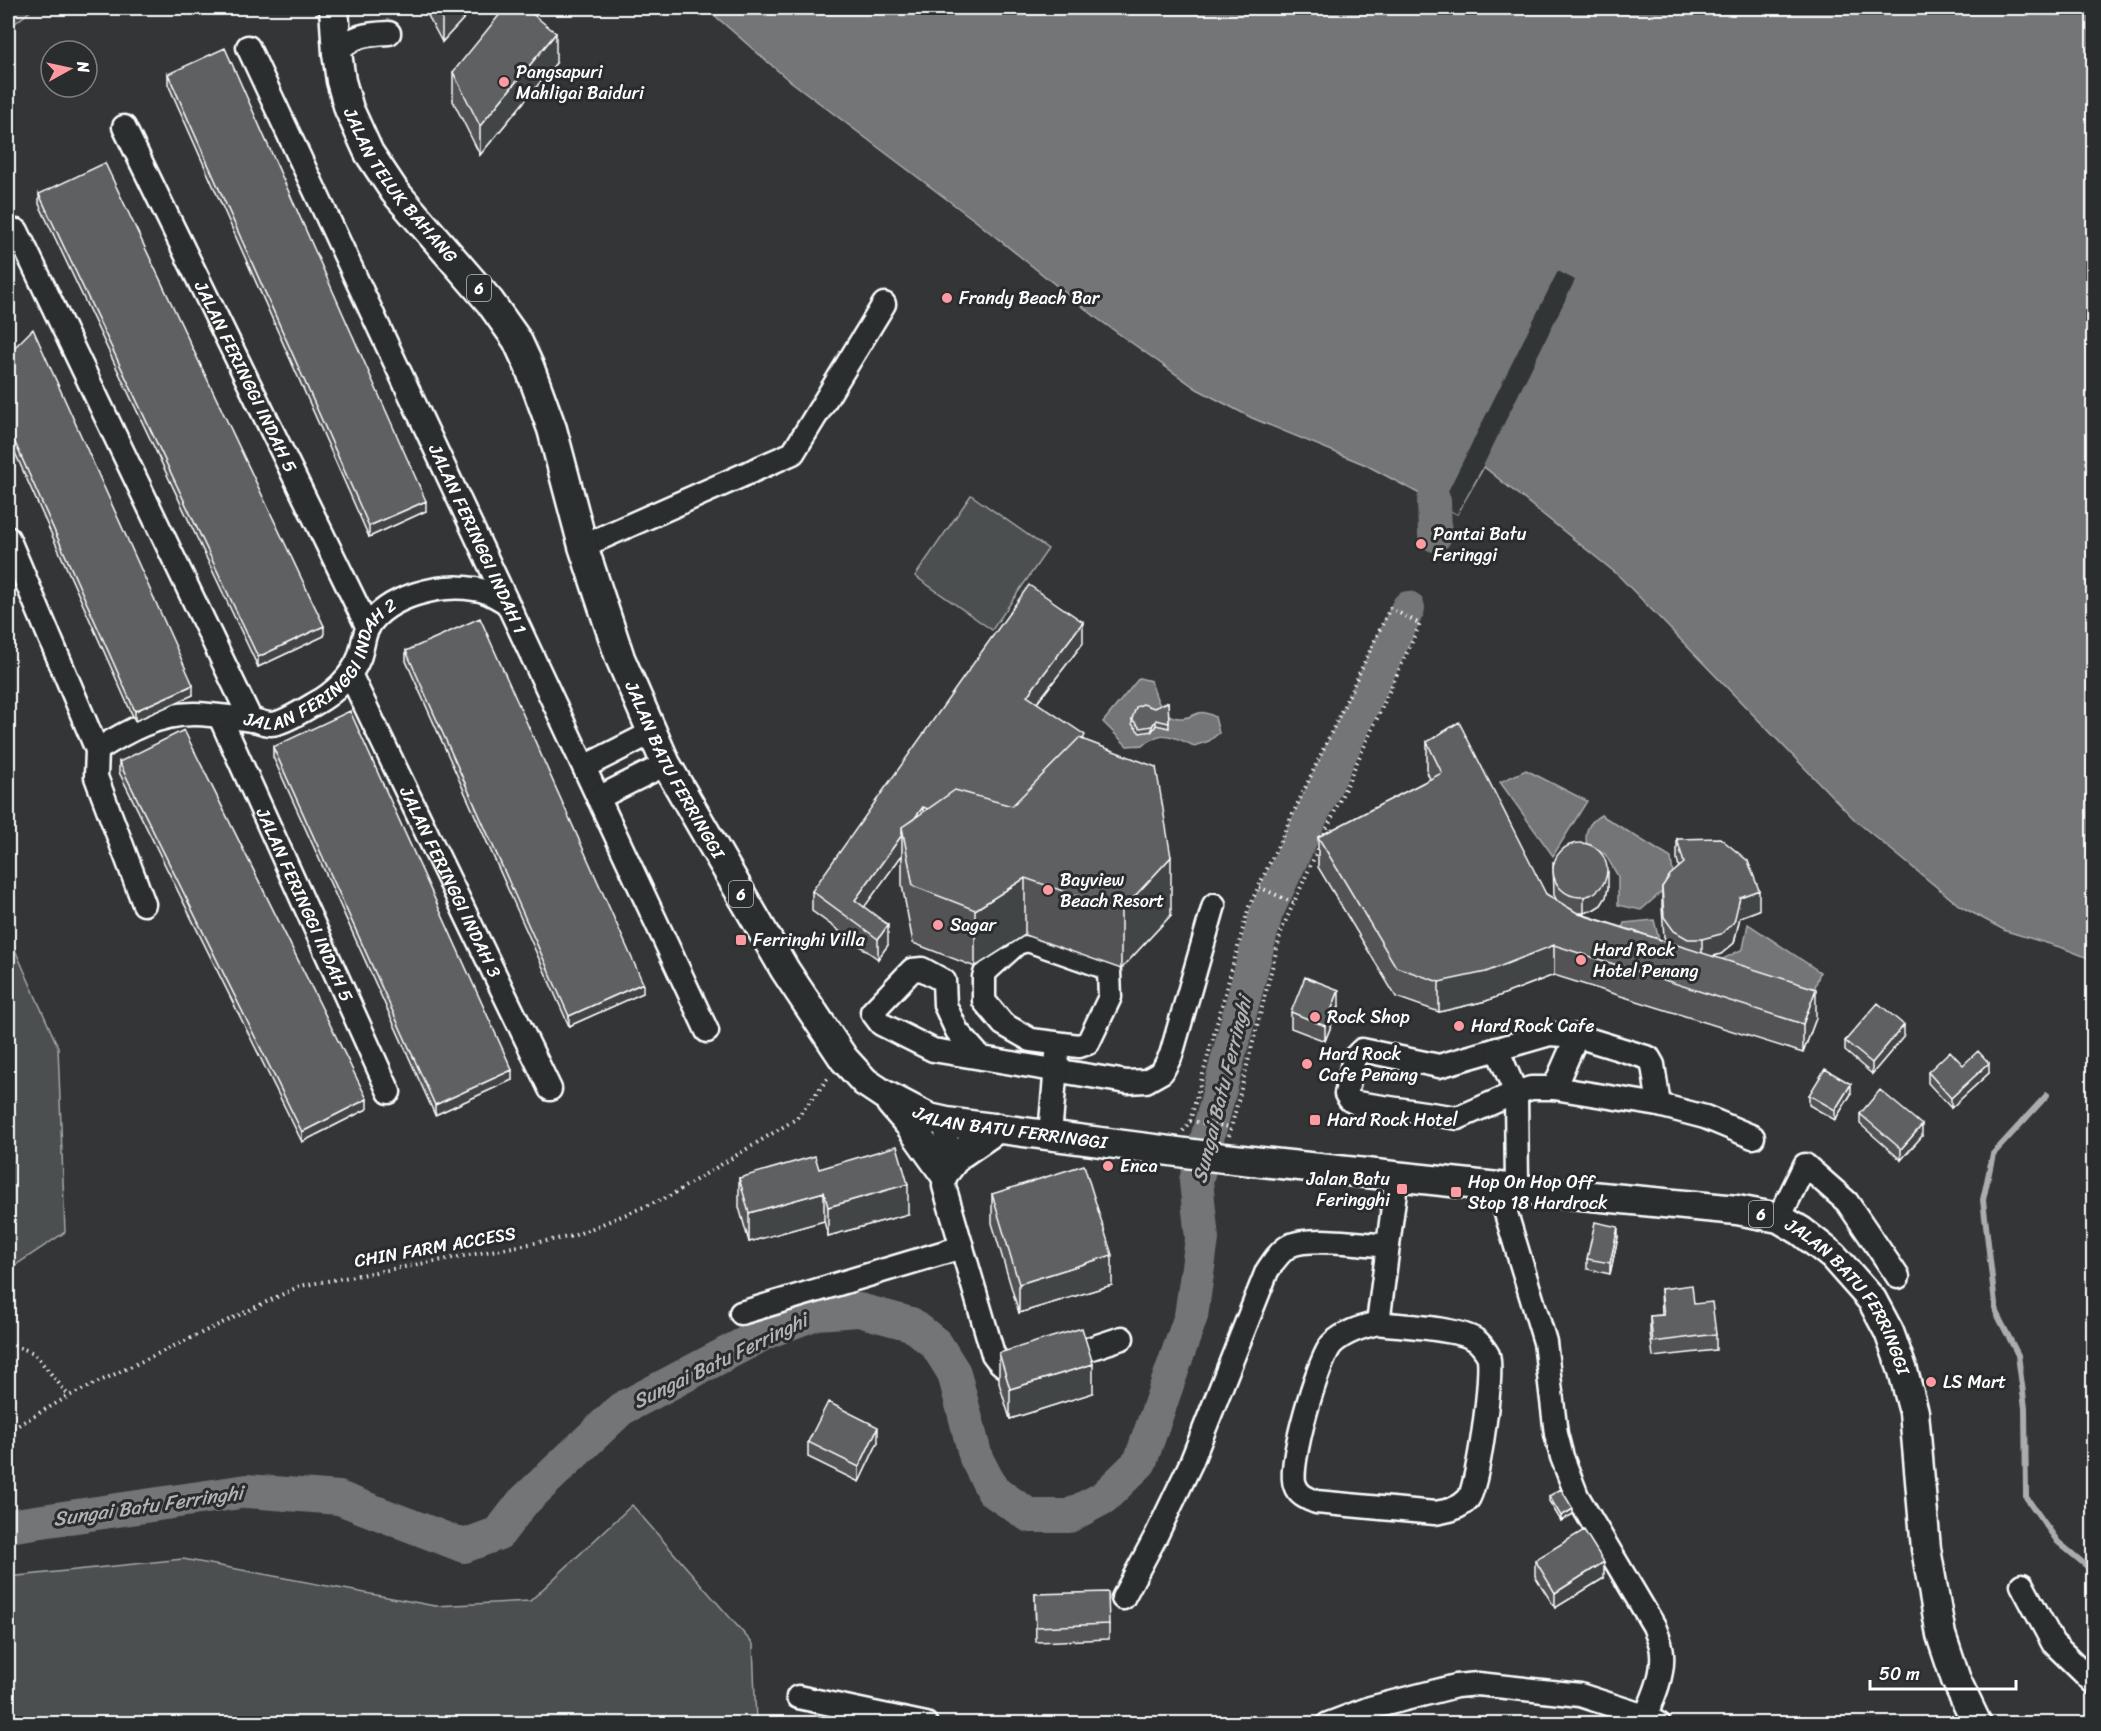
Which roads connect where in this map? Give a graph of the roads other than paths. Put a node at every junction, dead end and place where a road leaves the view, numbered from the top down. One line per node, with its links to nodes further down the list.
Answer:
1 (334, 8): 4 (main road, JALAN TELUK BAHANG / 6)
2 (390, 33): 4 (street)
3 (248, 47): 10 (street, JALAN FERINGGI INDAH 1)
4 (337, 53): 9 (main road, JALAN TELUK BAHANG / 6)
5 (124, 127): 11 (street, JALAN FERINGGI INDAH 5)
6 (17, 231): 14 (street)
7 (884, 304): 9 (street)
8 (8, 538): 16 (street)
9 (583, 546): 15 (main road, JALAN BATU FERRINGGI / 6)
10 (507, 603): 11 (street, JALAN FERINGGI INDAH 2); 18 (street, JALAN FERINGGI INDAH 1)
11 (368, 628): 12 (street, JALAN FERINGGI INDAH 2)
12 (350, 674): 14 (street, JALAN FERINGGI INDAH 2); 29 (street, JALAN FERINGGI INDAH 3)
13 (220, 717): 14 (street, JALAN FERINGGI INDAH 2); 16 (street, JALAN FERINGGI INDAH 2); 30 (street, JALAN FERINGGI INDAH 5)
14 (251, 720)
15 (651, 733): 17 (main road, JALAN BATU FERRINGGI / 6); 18 (street)
16 (97, 750): 20 (street)
17 (666, 764): 19 (street); 32 (main road, JALAN BATU FERRINGGI / 6)
18 (584, 767): 19 (street, JALAN FERINGGI INDAH 1)
19 (598, 798): 22 (street, JALAN FERINGGI INDAH 1)
20 (144, 904)
21 (1214, 905): 27 (street)
22 (707, 1031)
23 (1577, 1036): 25 (street); 28 (street); 33 (street)
24 (1058, 1043): 24 (street); 27 (street)
25 (1497, 1049): 31 (street); 31 (street)
26 (981, 1058): 26 (street); 27 (street)
27 (1055, 1070): 36 (street)
28 (1554, 1088): 31 (street); 33 (street)
29 (550, 1089)
30 (389, 1092)
31 (1516, 1093): 40 (street)
32 (882, 1094): 34 (main road, JALAN BATU FERRINGGI / 6); 38 (main road)
33 (1659, 1105): 37 (street)
34 (947, 1122): 35 (main road, JALAN BATU FERRINGGI / 6); 38 (street)
35 (998, 1128): 36 (main road, JALAN BATU FERRINGGI / 6); 38 (main road)
36 (1050, 1134): 39 (main road, JALAN BATU FERRINGGI / 6)
37 (1752, 1137)
38 (944, 1173): 42 (street)
39 (1397, 1176): 40 (main road, JALAN BATU FERRINGGI / 6); 43 (street)
40 (1507, 1188): 41 (main road, JALAN BATU FERRINGGI / 6); 52 (street)
41 (1779, 1218): 44 (street); 55 (main road, JALAN BATU FERRINGGI / 6)
42 (962, 1246): 45 (street); 47 (street)
43 (1388, 1246): 46 (street); 49 (street)
44 (1898, 1277)
45 (741, 1313)
46 (1378, 1323): 46 (street)
47 (1122, 1338)
48 (2022, 1585): 50 (street)
49 (1123, 1598)
50 (2094, 1683)
51 (798, 1697): 53 (street)
52 (1648, 1721): 54 (street)
53 (926, 1724)
54 (1328, 1724)
55 (1977, 1724)

